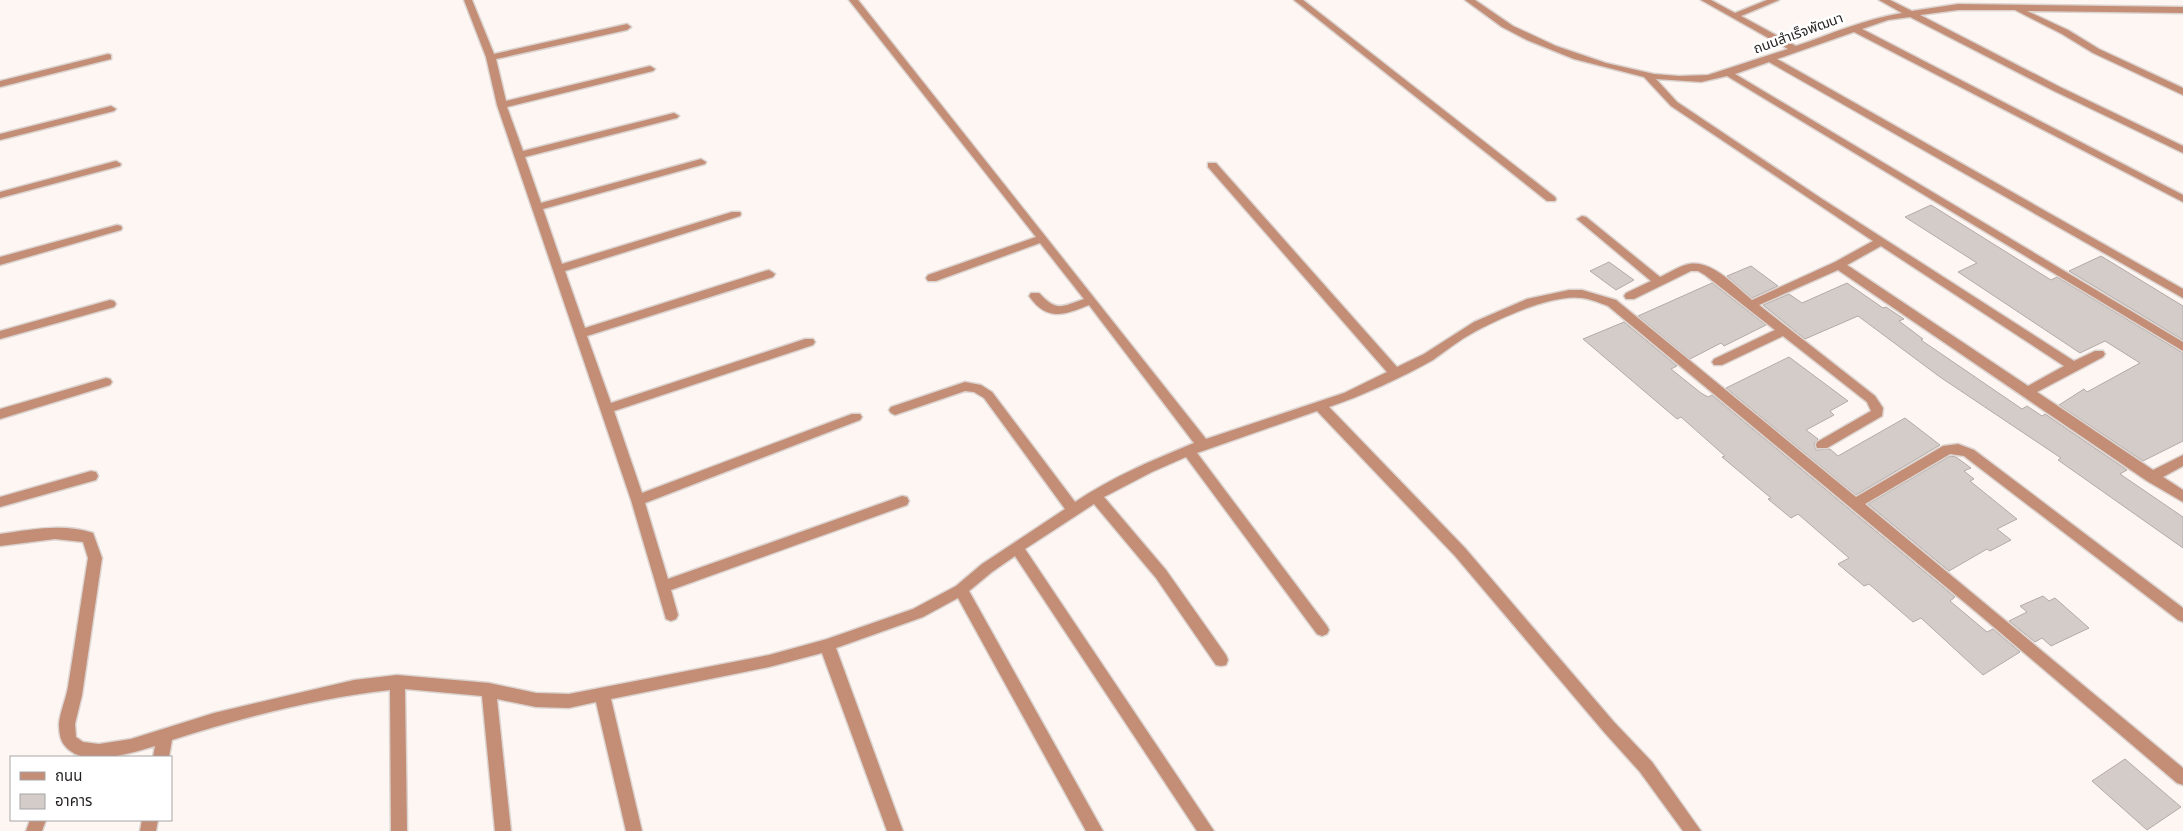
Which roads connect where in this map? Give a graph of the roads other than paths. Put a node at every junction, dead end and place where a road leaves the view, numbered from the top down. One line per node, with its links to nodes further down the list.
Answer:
1 (468, 0): 18 (street)
2 (853, 0): 41 (street)
3 (1298, 0): 35 (street)
4 (1469, 0): 22 (street, ถนนสำเร็จพัฒนา)
5 (1705, 0): 13 (street)
6 (1775, 0): 13 (street)
7 (1883, 0): 11 (street)
8 (2015, 8): 9 (street, ถนนสำเร็จพัฒนา); 11 (street, ถนนสำเร็จพัฒนา); 24 (street)
9 (2173, 10): 10 (street, ถนนสำเร็จพัฒนา); 12 (street)
10 (2183, 10)
11 (1911, 14): 15 (street, ถนนสำเร็จพัฒนา); 29 (street)
12 (2183, 14)
13 (1734, 16): 16 (street)
14 (627, 27): 18 (street)
15 (1853, 28): 16 (street, ถนนสำเร็จพัฒนา); 36 (street)
16 (1794, 49): 19 (street, ถนนสำเร็จพัฒนา)
17 (108, 57): 23 (street)
18 (491, 57): 25 (street)
19 (1770, 58): 21 (street, ถนนสำเร็จพัฒนา); 49 (street)
20 (650, 70): 25 (street)
21 (1728, 73): 22 (street, ถนนสำเร็จพัฒนา); 59 (street)
22 (1646, 74): 42 (street)
23 (0, 84)
24 (2183, 92)
25 (502, 105): 30 (street)
26 (111, 109): 28 (street)
27 (674, 116): 30 (street)
28 (0, 137)
29 (2183, 150)
30 (519, 155): 37 (street)
31 (701, 162): 37 (street)
32 (116, 164): 34 (street)
33 (1212, 165): 63 (street)
34 (0, 195)
35 (1550, 198)
36 (2183, 199)
37 (538, 207): 45 (street)
38 (736, 214): 45 (street)
39 (1582, 219): 48 (street)
40 (117, 228): 43 (street)
41 (1042, 239): 47 (street); 52 (street)
42 (1882, 241): 44 (street); 62 (street)
43 (0, 261)
44 (1838, 265): 54 (street); 65 (street)
45 (559, 269): 56 (street)
46 (769, 274): 56 (street)
47 (932, 278)
48 (1659, 282): 51 (street); 54 (street)
49 (2183, 294)
50 (1035, 296): 52 (street)
51 (1630, 296)
52 (1091, 300): 71 (street)
53 (110, 304): 57 (street)
54 (1752, 304): 55 (street)
55 (1784, 331): 61 (street); 72 (street)
56 (580, 334): 67 (street)
57 (0, 335)
58 (809, 342): 67 (street)
59 (2183, 347)
60 (2099, 354): 62 (street)
61 (1718, 362)
62 (2073, 366): 65 (street)
63 (1396, 374): 66 (street); 82 (street)
64 (106, 382): 69 (street)
65 (2027, 392): 76 (street)
66 (1320, 406): 71 (street); 106 (street)
67 (607, 409): 79 (street)
68 (894, 410): 83 (street)
69 (0, 414)
70 (856, 417): 79 (street)
71 (1203, 445): 73 (street)
72 (1822, 445)
73 (1189, 451): 77 (street); 90 (street)
74 (2183, 460): 76 (street)
75 (91, 476): 81 (street)
76 (2152, 477): 78 (street)
77 (1095, 496): 83 (street); 92 (street)
78 (2183, 497)
79 (638, 500): 86 (street)
80 (902, 501): 86 (street)
81 (0, 502)
82 (1855, 504): 89 (street); 99 (street)
83 (1074, 511): 85 (street)
84 (0, 540): 97 (street)
85 (1017, 548): 87 (street); 105 (street)
86 (663, 587): 88 (street)
87 (961, 590): 91 (street); 104 (street)
88 (671, 614)
89 (2183, 616)
90 (1322, 630)
91 (827, 644): 95 (street); 103 (street)
92 (1222, 660)
93 (396, 682): 94 (street); 96 (street); 100 (street)
94 (489, 690): 95 (street); 101 (street)
95 (602, 694): 102 (street)
96 (165, 734): 97 (street); 98 (street)
97 (76, 753)
98 (161, 756)
99 (2183, 778)
100 (399, 831)
101 (504, 831)
102 (634, 831)
103 (894, 831)
104 (1095, 831)
105 (1206, 831)
106 (1693, 831)

